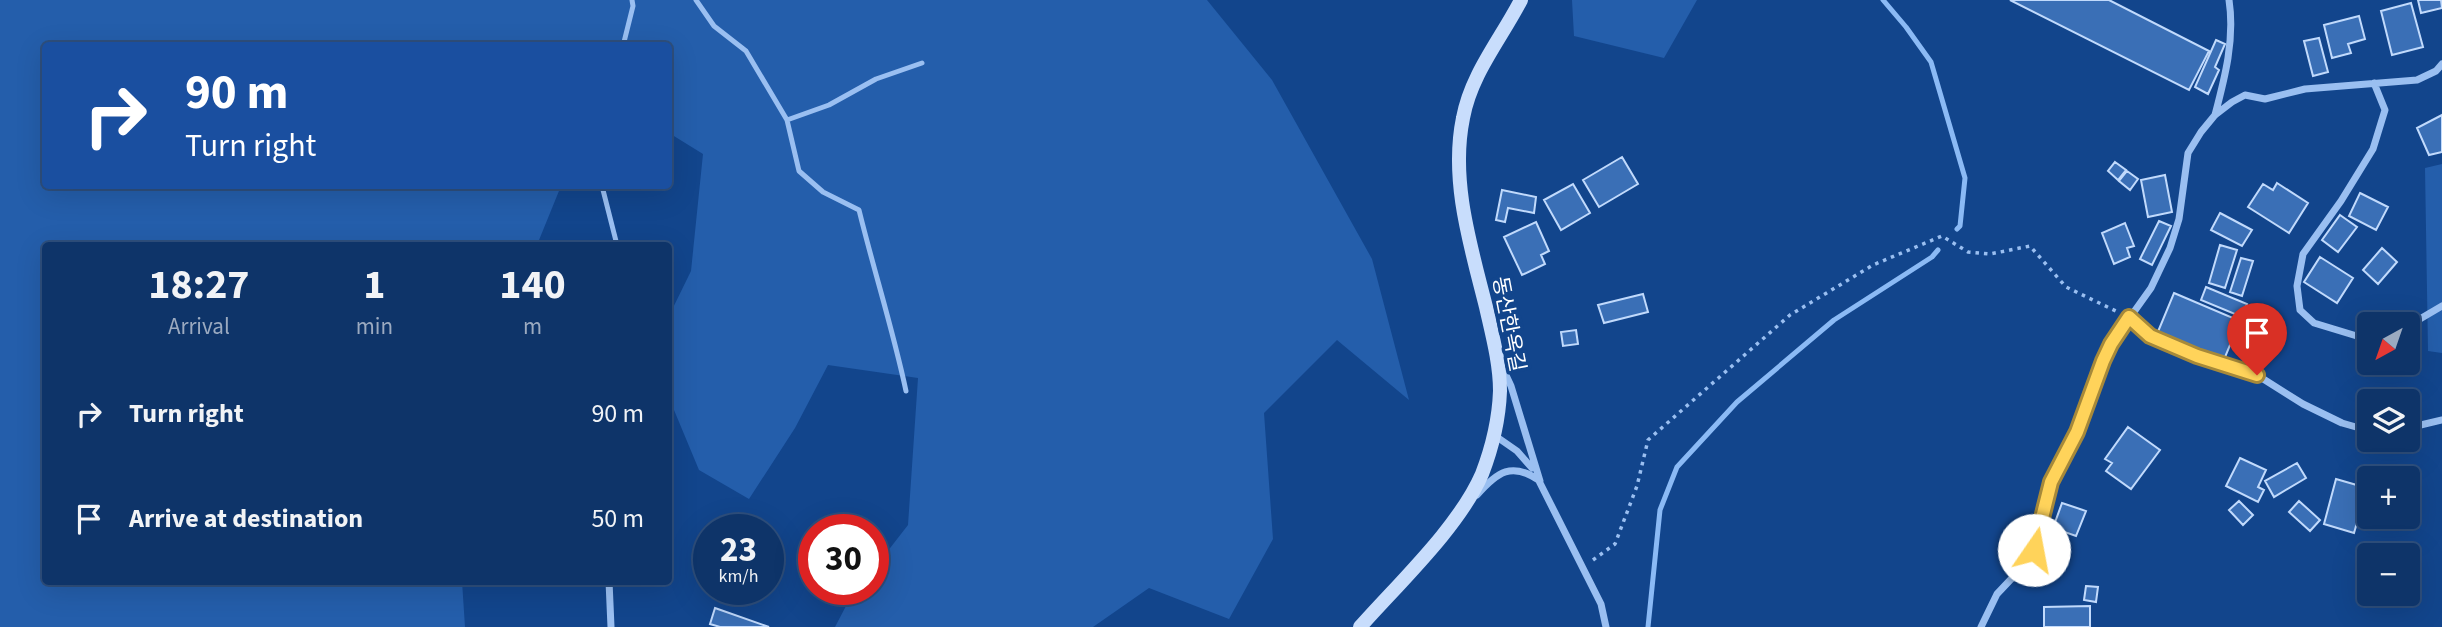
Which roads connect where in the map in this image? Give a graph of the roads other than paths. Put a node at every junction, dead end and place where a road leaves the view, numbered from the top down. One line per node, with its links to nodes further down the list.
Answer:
1 (632, 0): 5 (lane)
2 (696, 0): 10 (lane)
3 (1521, 0): 17 (street, 동산한옥길)
4 (2229, 0): 9 (street)
5 (624, 42)
6 (922, 63): 10 (lane)
7 (2442, 64): 8 (street)
8 (2374, 83): 9 (street); 16 (street)
9 (2215, 115): 14 (street)
10 (787, 120): 18 (lane)
11 (603, 189): 12 (lane)
12 (617, 242)
13 (2442, 306): 15 (street)
14 (2129, 317): 21 (street); 29 (street)
15 (2420, 319)
16 (2357, 336)
17 (1497, 357): 22 (street, 동산한옥길); 23 (street)
18 (906, 391)
19 (2442, 420): 20 (street)
20 (2420, 425)
21 (2357, 427)
22 (1493, 434): 23 (street); 24 (street, 동산한옥길)
23 (1540, 481): 24 (street); 28 (street)
24 (1458, 517): 27 (street, 동산한옥길)
25 (609, 585): 26 (street)
26 (611, 627)
27 (1360, 627)
28 (1605, 627)
29 (1981, 627)

